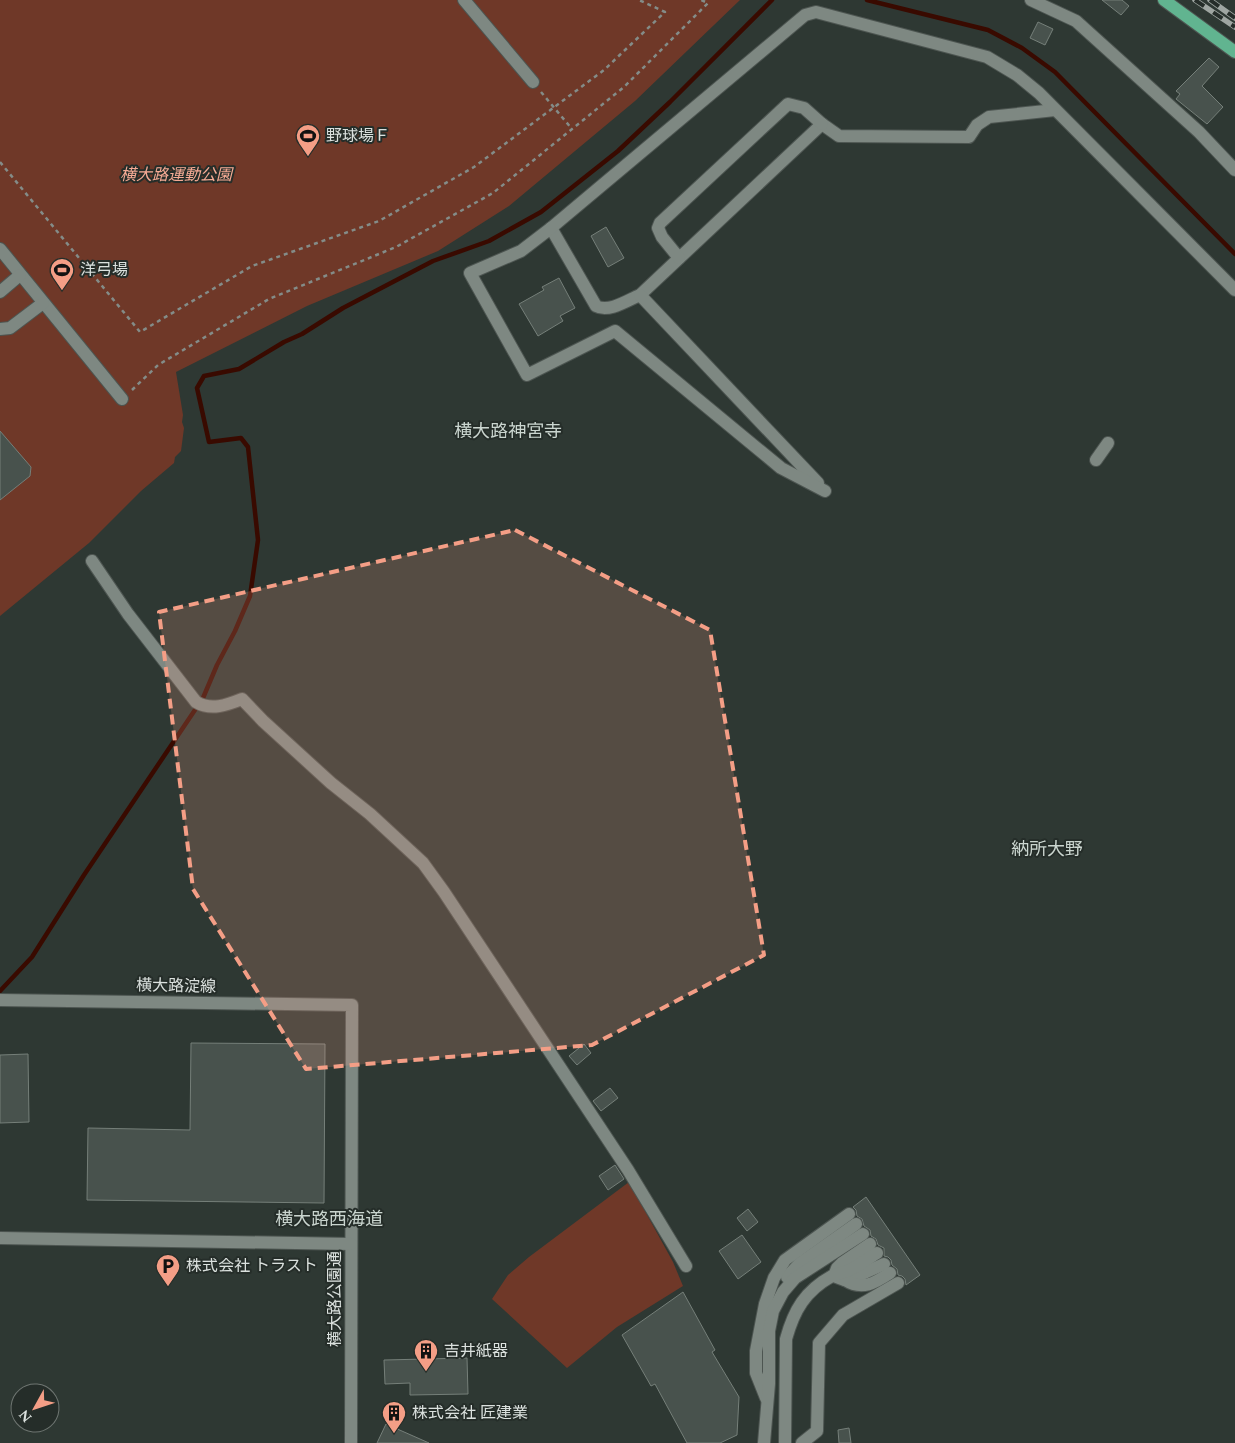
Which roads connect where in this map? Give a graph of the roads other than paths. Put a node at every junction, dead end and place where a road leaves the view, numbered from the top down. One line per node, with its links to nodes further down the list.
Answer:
1 (464, 0): 5 (street)
2 (1031, 0): 8 (street)
3 (1164, 0): 4 (main road)
4 (1235, 52)
5 (532, 82)
6 (1055, 110): 7 (street); 9 (street); 13 (street)
7 (822, 124): 11 (street); 11 (street)
8 (1235, 170)
9 (551, 228): 15 (street); 15 (street)
10 (0, 249): 12 (street)
11 (679, 258): 15 (street)
12 (20, 275): 14 (street); 16 (street)
13 (1235, 290)
14 (0, 292)
15 (640, 295)
16 (44, 303): 17 (street); 18 (street)
17 (0, 328)
18 (122, 399)
19 (1108, 443): 20 (street)
20 (1096, 460)
21 (92, 561): 27 (street)
22 (0, 1000): 23 (street, 横大路淀線)
23 (352, 1005): 25 (street, 横大路公園通)
24 (0, 1238): 25 (street)
25 (351, 1244): 30 (street, 横大路公園通)
26 (873, 1249): 28 (street); 28 (street); 29 (street); 29 (street); 33 (street)
27 (686, 1266)
28 (839, 1278): 32 (street)
29 (767, 1400): 31 (street)
30 (351, 1443)
31 (764, 1443)
32 (785, 1443)
33 (802, 1443)

